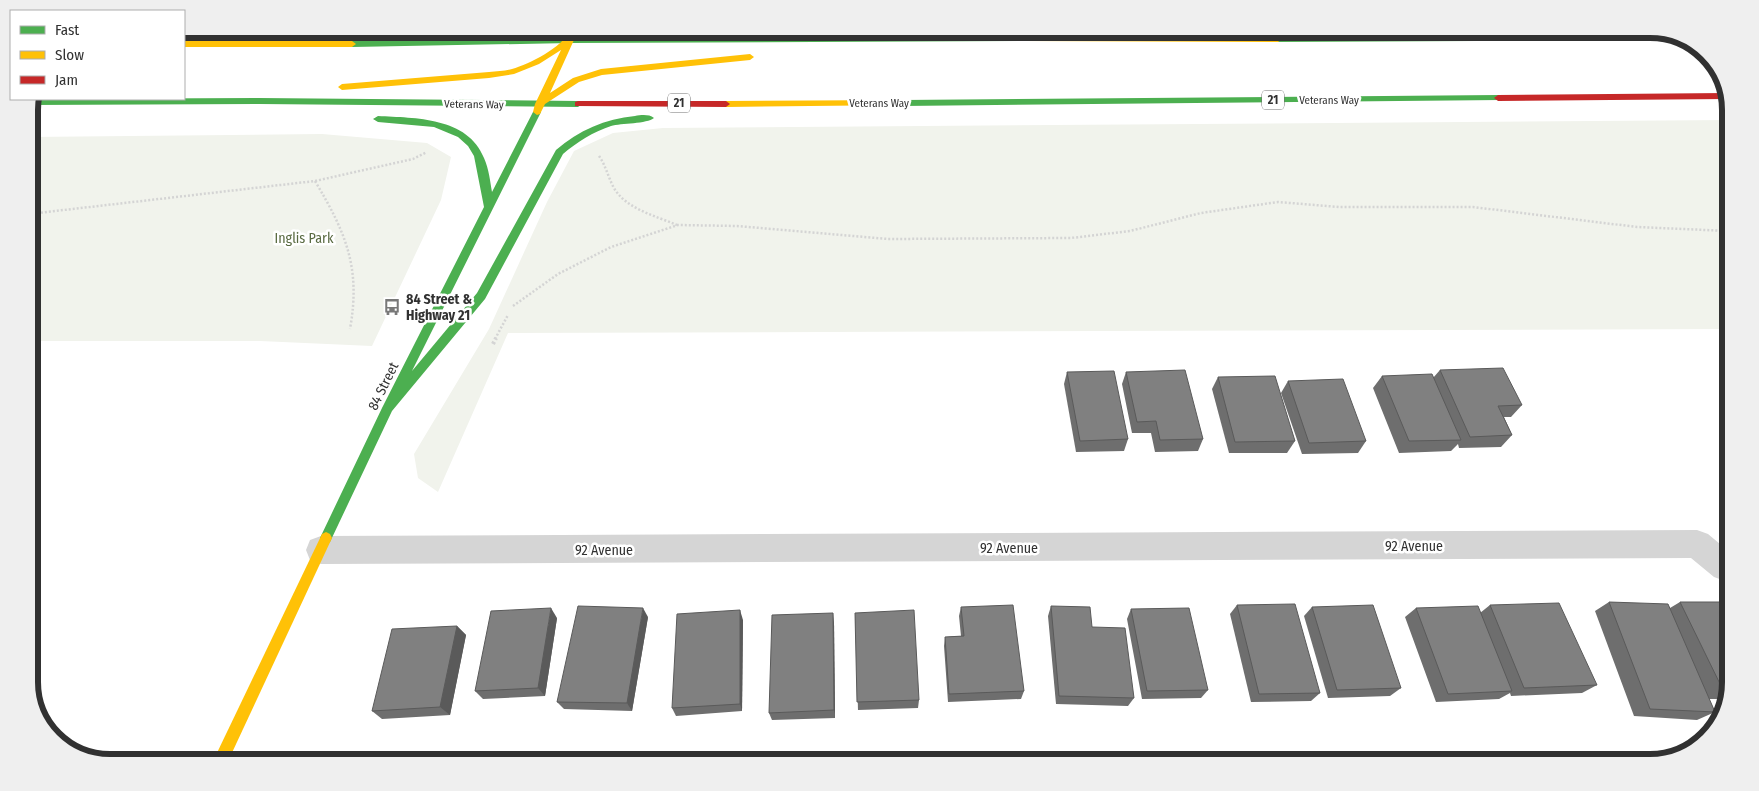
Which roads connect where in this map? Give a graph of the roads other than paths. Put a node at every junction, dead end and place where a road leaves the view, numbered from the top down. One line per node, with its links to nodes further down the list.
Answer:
1 (427, 38): 11 (main road)
2 (530, 38): 11 (main road)
3 (569, 38): 15 (main road)
4 (571, 38): 18 (main road, 84 Street)
5 (700, 38): 9 (main road)
6 (958, 38): 8 (main road)
7 (1651, 38): 8 (main road)
8 (974, 40): 9 (main road)
9 (893, 41): 12 (main road)
10 (185, 44): 11 (main road)
11 (403, 44)
12 (808, 51)
13 (761, 56): 18 (main road)
14 (1720, 96): 19 (main road, Veterans Way / 21)
15 (259, 101): 16 (main road, Veterans Way / 21); 17 (main road, Veterans Way / 21)
16 (312, 101): 18 (main road, Veterans Way / 21); 20 (main road)
17 (38, 102)
18 (539, 104): 19 (main road, Veterans Way / 21); 24 (main road, 84 Street)
19 (820, 104): 21 (main road)
20 (346, 114)
21 (762, 116)
22 (364, 118): 24 (main road)
23 (657, 118): 25 (main road)
24 (489, 206): 25 (main road, 84 Street)
25 (388, 408): 26 (main road, 84 Street)
26 (321, 550): 27 (street, 92 Avenue); 28 (main road, 84 Street)
27 (1722, 564)
28 (223, 754)

